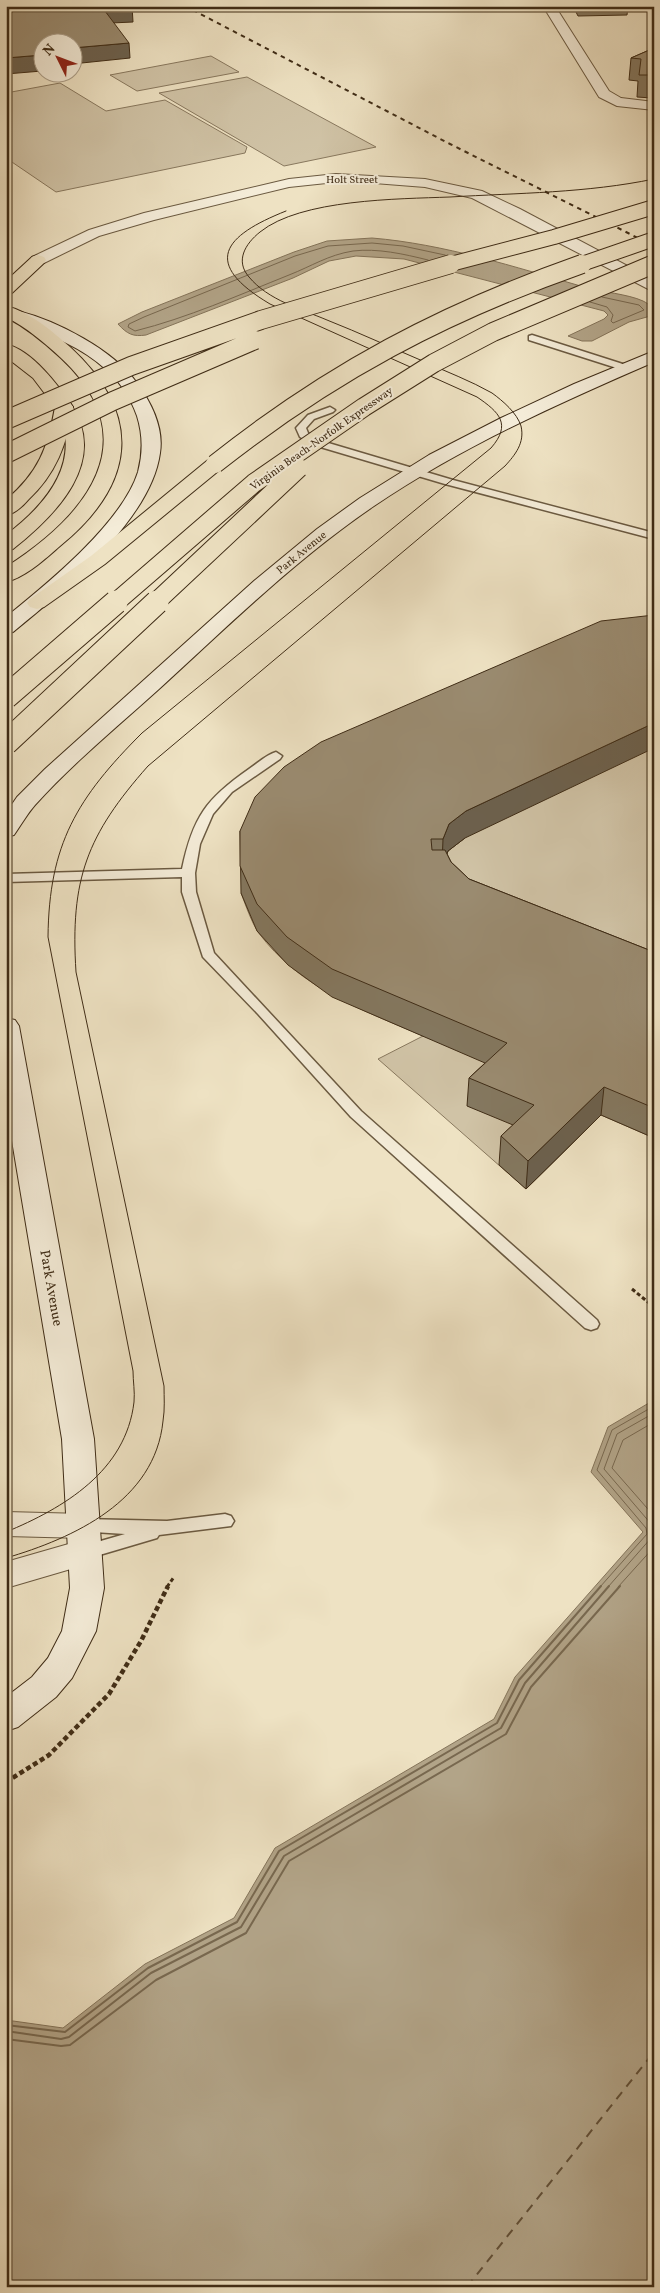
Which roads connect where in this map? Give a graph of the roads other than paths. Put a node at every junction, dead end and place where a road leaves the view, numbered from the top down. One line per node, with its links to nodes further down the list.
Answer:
1 (549, 6): 2 (main road)
2 (654, 106)
3 (654, 206): 4 (main road, bridge)
4 (554, 237): 19 (main road, bridge); 20 (main road, bridge)
5 (654, 239): 26 (main road, bridge)
6 (38, 260): 8 (main road); 9 (main road, Holt Street); 10 (main road)
7 (654, 264): 17 (main road, Virginia Beach-Norfolk Expressway, bridge)
8 (6, 271)
9 (654, 287)
10 (6, 290)
11 (12, 314): 25 (main road); 26 (main road)
12 (532, 338): 15 (lane)
13 (6, 349): 16 (main road)
14 (654, 356): 15 (main road, Park Avenue)
15 (626, 368): 21 (main road, Park Avenue)
16 (64, 407): 22 (main road); 24 (main road)
17 (364, 407): 28 (main road, Virginia Beach-Norfolk Expressway, bridge); 29 (main road, bridge)
18 (330, 410): 21 (lane)
19 (6, 420)
20 (6, 454)
21 (414, 472): 23 (lane); 31 (main road, Park Avenue)
22 (6, 510)
23 (654, 536)
24 (6, 545)
25 (6, 576)
26 (37, 603): 27 (main road)
27 (6, 628)
28 (6, 696)
29 (6, 743)
30 (276, 756): 32 (lane)
31 (6, 830)
32 (188, 873): 33 (lane); 35 (lane)
33 (6, 878)
34 (6, 1026): 39 (main road, Park Avenue)
35 (591, 1324)
36 (225, 1521): 38 (lane)
37 (6, 1524): 39 (main road)
38 (167, 1528): 39 (lane); 39 (lane)
39 (85, 1539): 40 (main road); 41 (main road, Park Avenue)
40 (6, 1575)
41 (6, 1718)

